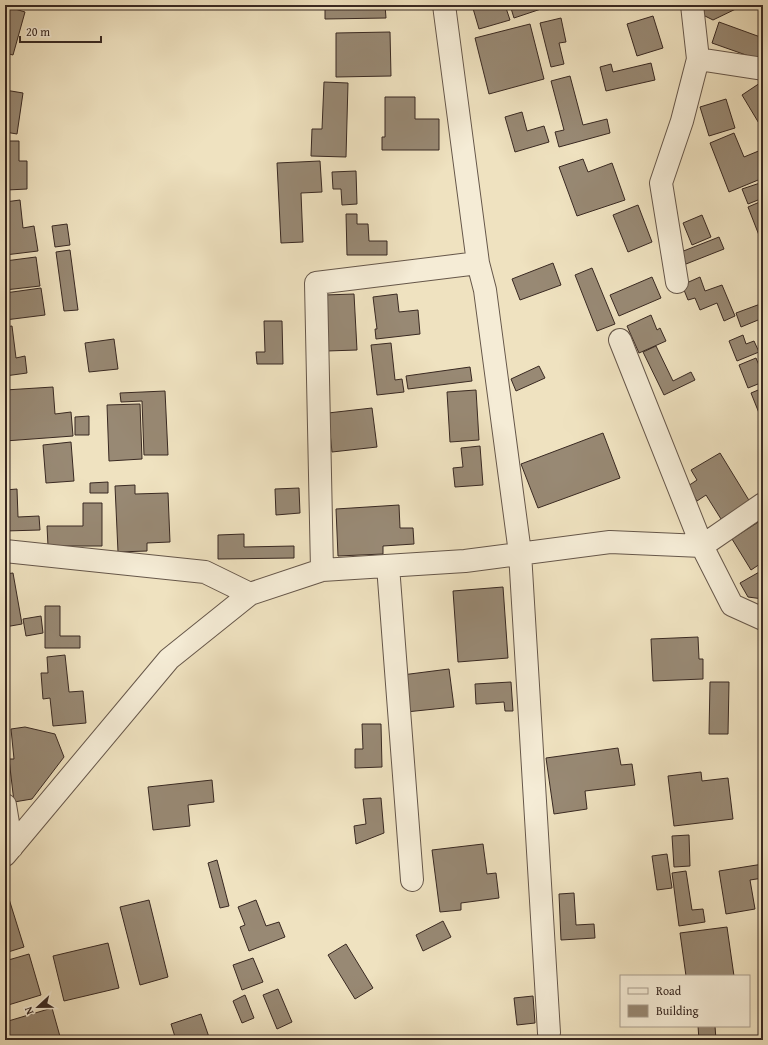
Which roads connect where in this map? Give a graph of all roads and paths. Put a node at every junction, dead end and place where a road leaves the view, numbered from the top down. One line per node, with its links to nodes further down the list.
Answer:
1 (444, 5): 5 (street)
2 (692, 5): 3 (street)
3 (698, 60): 4 (street); 6 (street)
4 (763, 69)
5 (478, 263): 11 (street); 13 (street)
6 (676, 282)
7 (620, 340): 9 (street)
8 (763, 504): 9 (street)
9 (702, 546): 11 (street); 15 (street)
10 (5, 551): 14 (street)
11 (520, 554): 12 (street); 19 (street)
12 (388, 566): 13 (street); 18 (street)
13 (322, 570): 14 (street)
14 (250, 594): 17 (street)
15 (763, 619)
16 (5, 805): 17 (street)
17 (8, 851)
18 (412, 880)
19 (549, 1033)

